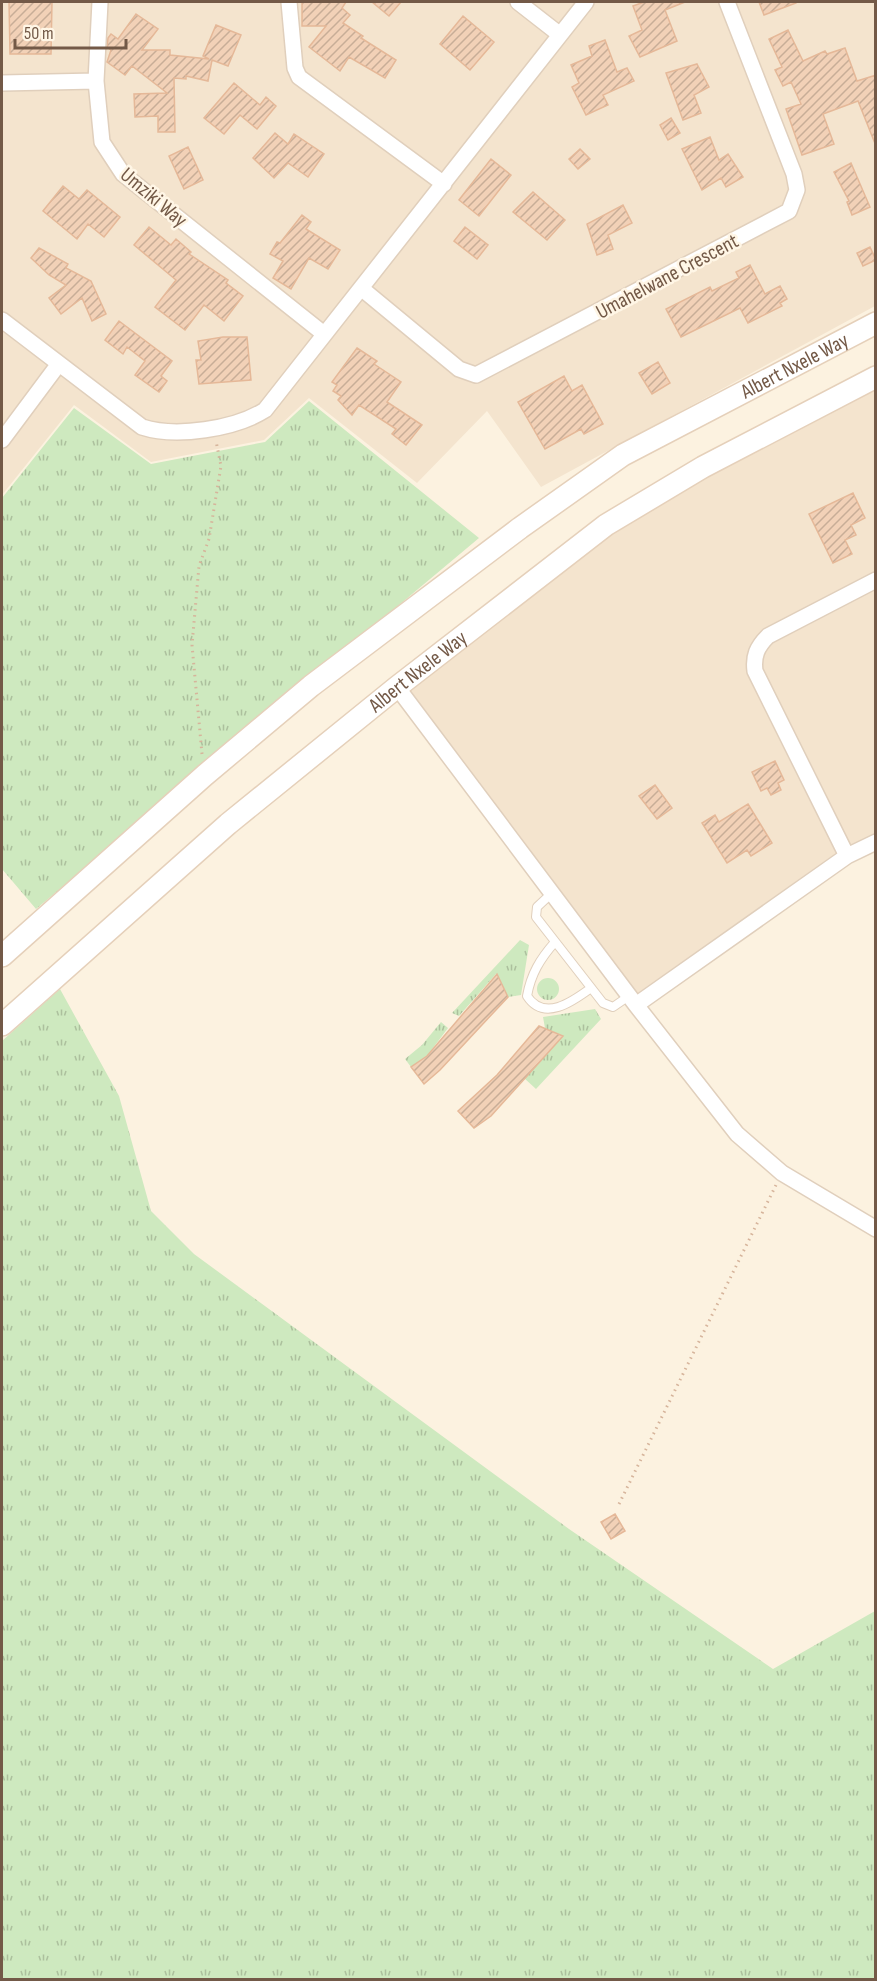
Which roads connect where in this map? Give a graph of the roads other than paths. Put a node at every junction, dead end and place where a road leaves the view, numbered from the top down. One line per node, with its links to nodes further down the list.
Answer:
1 (100, 2): 7 (street, Umziki Way)
2 (288, 2): 9 (street)
3 (518, 2): 6 (street)
4 (586, 2): 6 (street)
5 (727, 2): 10 (street, Umahelwane Crescent)
6 (560, 34): 9 (street)
7 (96, 81): 8 (street); 13 (street, Umziki Way)
8 (2, 83)
9 (444, 184): 10 (street)
10 (361, 288): 13 (street)
11 (2, 320): 14 (street)
12 (876, 323): 23 (main road, Albert Nxele Way)
13 (324, 334): 14 (street)
14 (58, 365): 16 (street)
15 (876, 377): 18 (main road, Albert Nxele Way)
16 (2, 440)
17 (876, 580): 20 (street)
18 (397, 687): 21 (street); 26 (main road, Albert Nxele Way)
19 (876, 842): 20 (street)
20 (847, 856): 25 (street)
21 (552, 893): 22 (lane); 25 (street)
22 (555, 942): 24 (lane); 24 (lane)
23 (2, 956)
24 (591, 988): 25 (lane)
25 (632, 1001): 27 (street)
26 (2, 1025)
27 (876, 1229)

